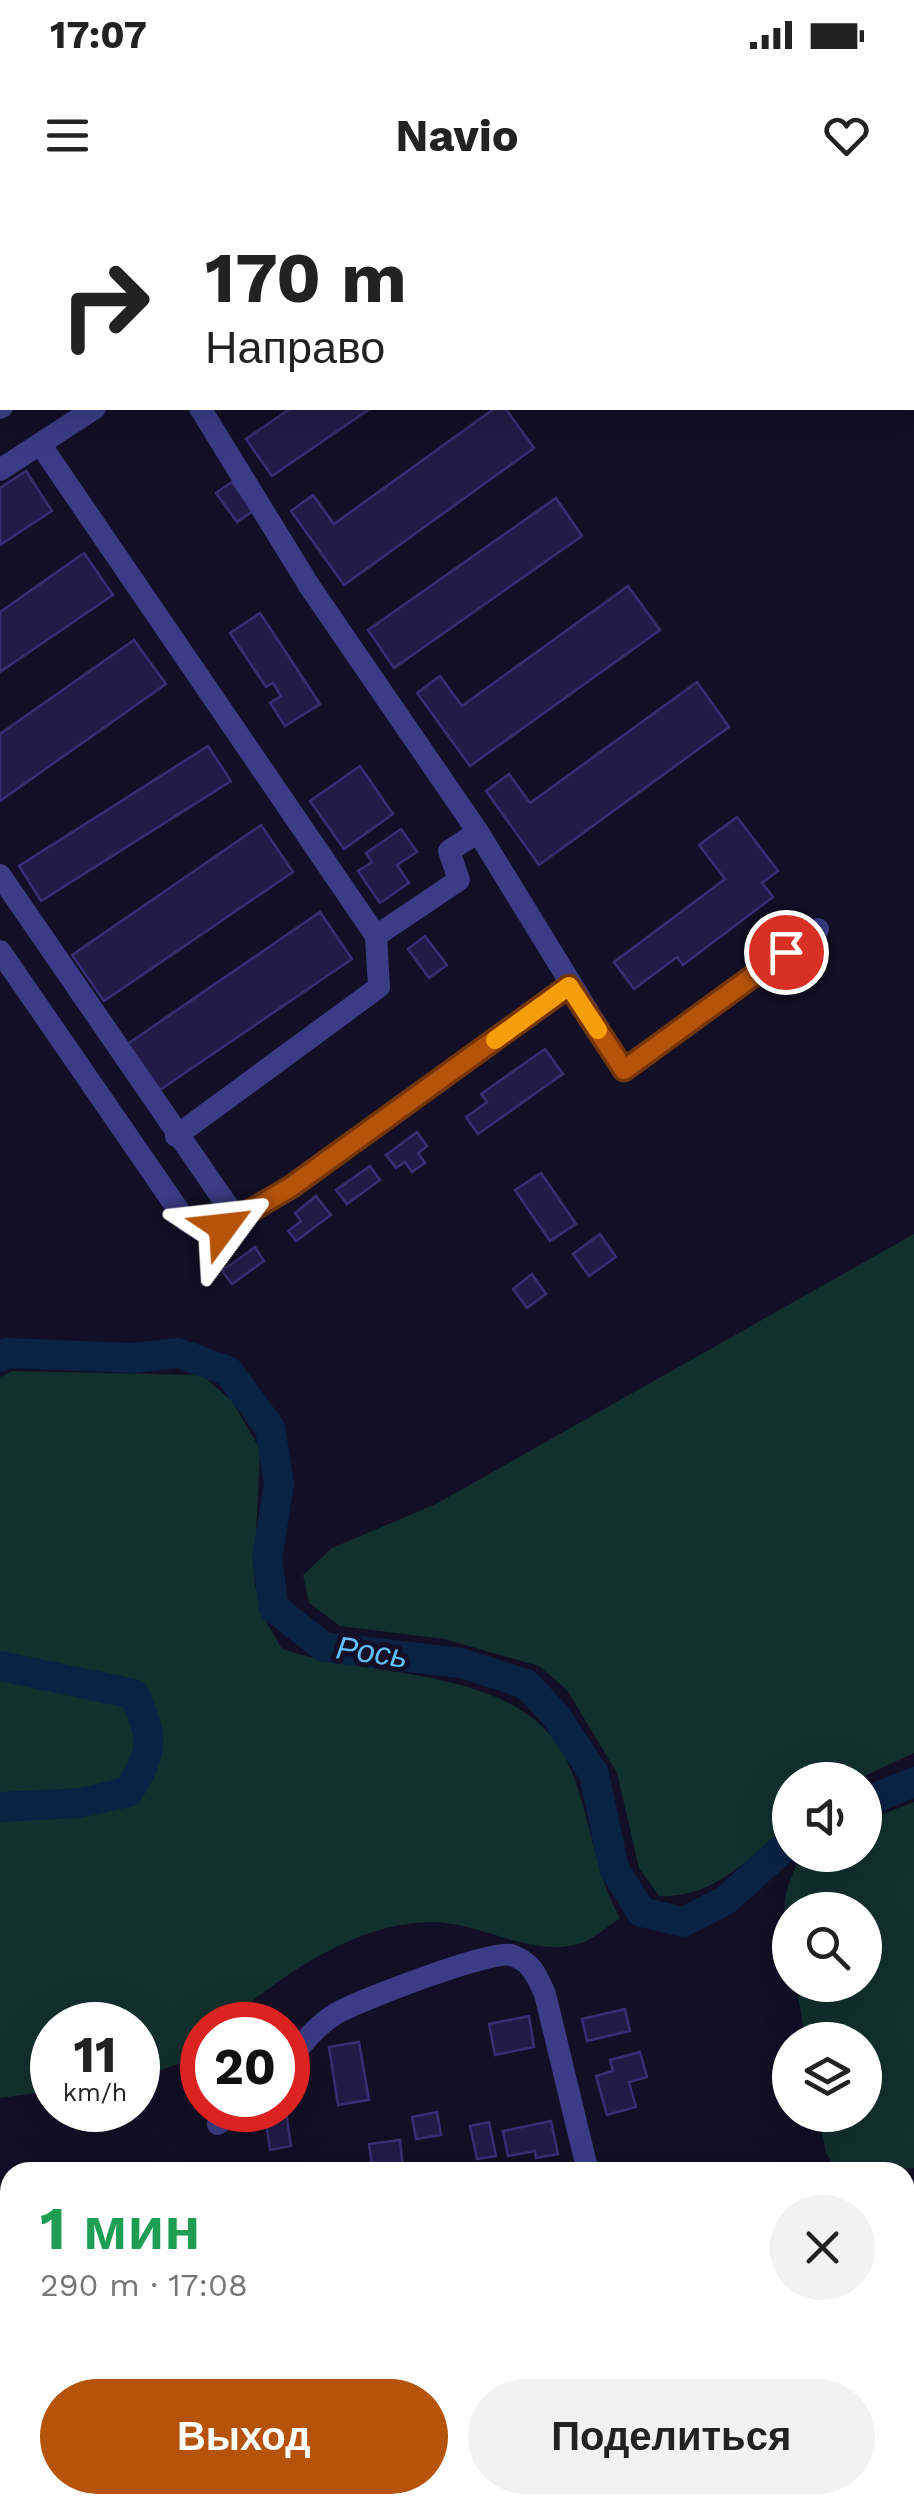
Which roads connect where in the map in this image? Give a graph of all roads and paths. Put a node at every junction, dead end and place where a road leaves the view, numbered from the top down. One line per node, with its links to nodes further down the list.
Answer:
1 (92, 410): 3 (street)
2 (201, 410): 5 (street)
3 (40, 444): 4 (street); 8 (street)
4 (0, 470)
5 (478, 832): 8 (street); 10 (street)
6 (0, 875): 11 (street)
7 (818, 928): 10 (street)
8 (376, 936): 11 (street)
9 (0, 951): 12 (street)
10 (569, 986): 12 (street)
11 (176, 1136): 12 (street)
12 (238, 1220)
13 (310, 2035): 14 (street)
14 (586, 2162)

